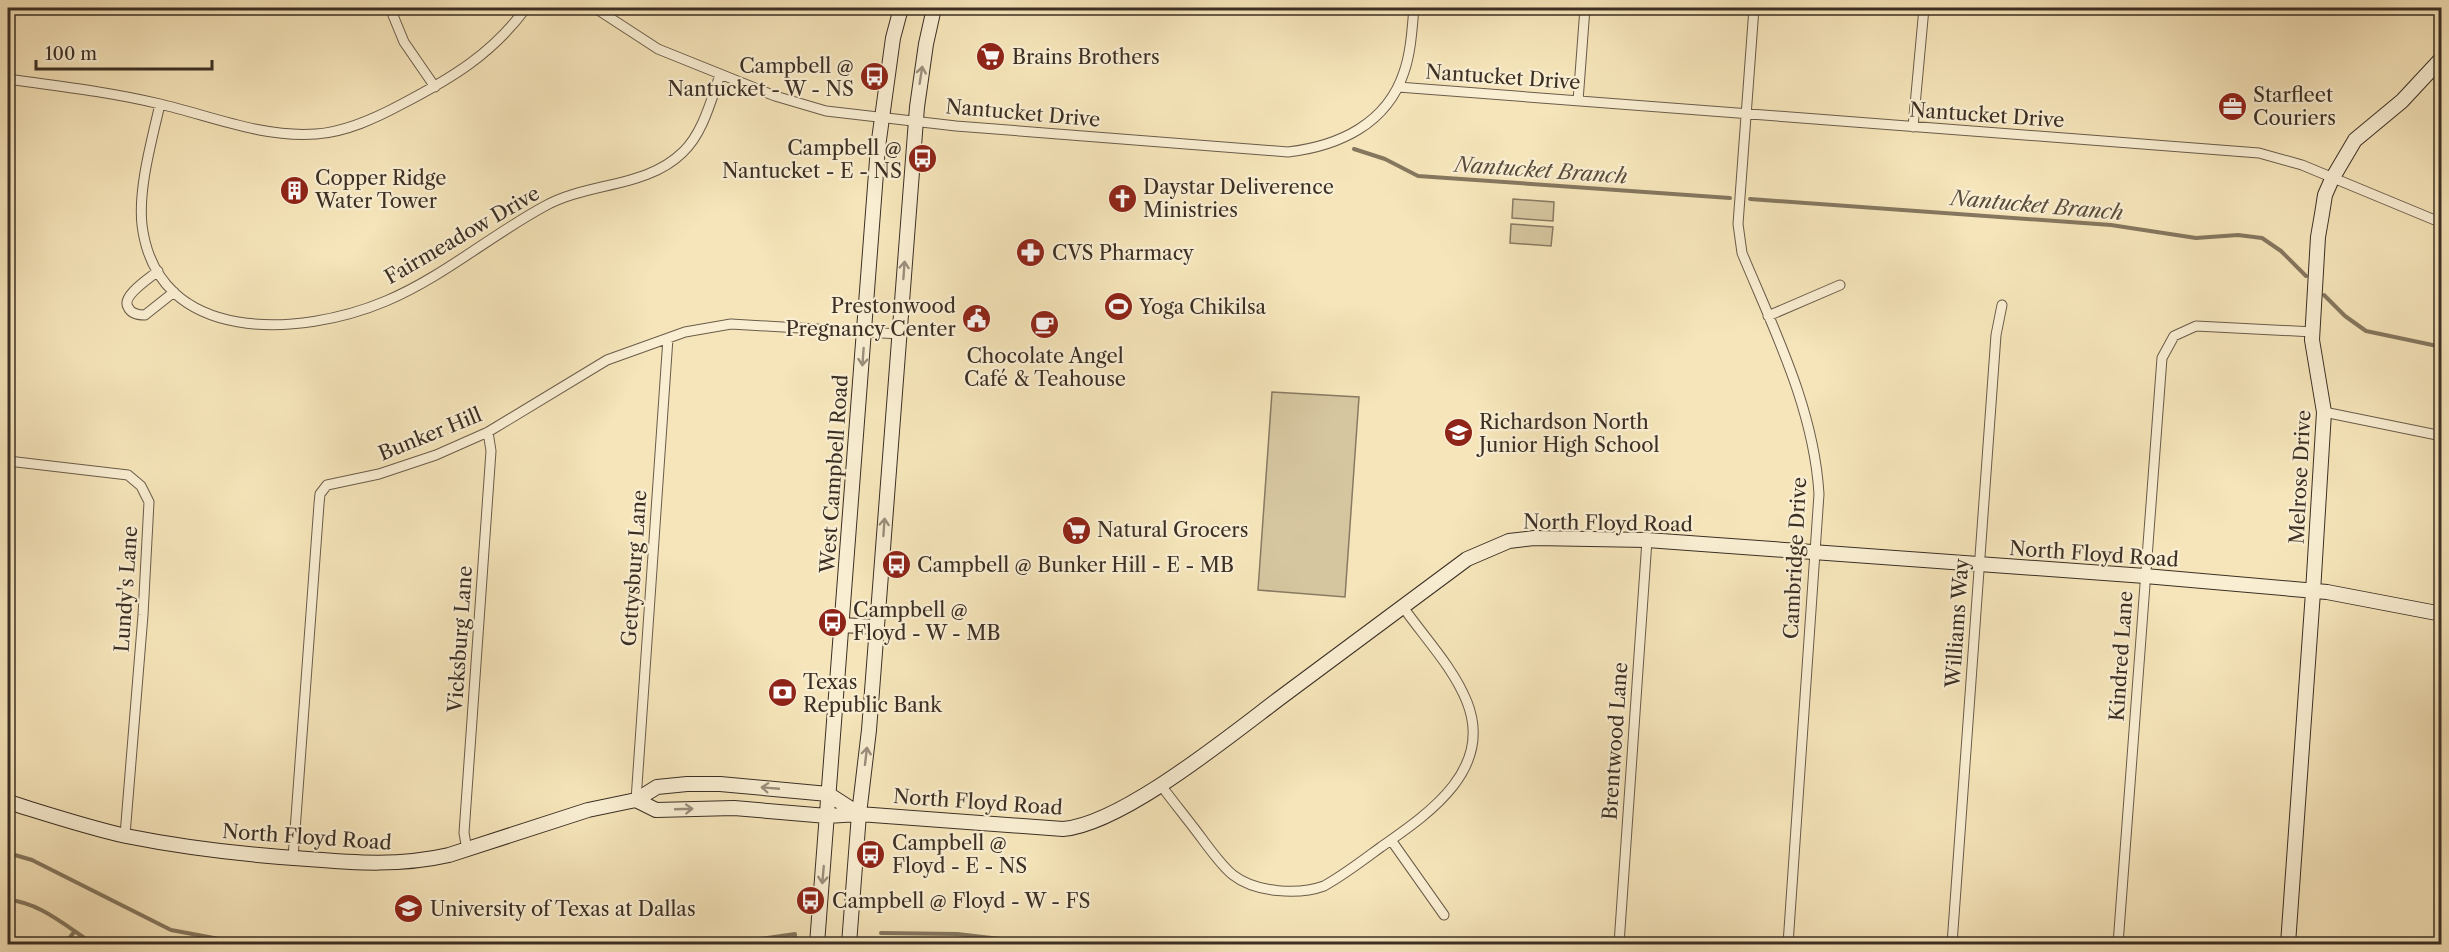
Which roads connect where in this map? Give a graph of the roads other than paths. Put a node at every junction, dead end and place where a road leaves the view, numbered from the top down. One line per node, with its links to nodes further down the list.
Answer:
1 (9, 8): 11 (street)
2 (390, 8): 15 (street)
3 (526, 8): 15 (street)
4 (595, 8): 13 (street, Nantucket Drive)
5 (901, 8): 20 (street, West Campbell Road)
6 (934, 8): 21 (street, one-way to 6)
7 (1414, 8): 16 (street)
8 (1586, 8): 17 (street)
9 (1754, 8): 19 (street, Cambridge Drive)
10 (1924, 8): 22 (street)
11 (8, 21)
12 (2442, 58): 23 (street, Melrose Drive)
13 (720, 75): 20 (street, Nantucket Drive); 27 (street, Fairmeadow Drive)
14 (8, 79): 18 (street)
15 (435, 87): 18 (street)
16 (1398, 87): 17 (street, Nantucket Drive); 21 (street, Nantucket Drive)
17 (1578, 101): 19 (street, Nantucket Drive)
18 (160, 104): 25 (street, Fairmeadow Drive)
19 (1746, 113): 22 (street, Nantucket Drive); 29 (street, Cambridge Drive)
20 (881, 118): 21 (street, Nantucket Drive); 30 (street, West Campbell Road)
21 (916, 121): 32 (street, one-way to 21)
22 (1913, 127): 23 (street, Nantucket Drive)
23 (2332, 179): 24 (street, Nantucket Drive); 31 (street, Melrose Drive)
24 (2442, 223)
25 (158, 271): 27 (street, Fairmeadow Drive); 27 (street)
26 (1840, 285): 29 (street)
27 (174, 292)
28 (2002, 305): 40 (street, Williams Way)
29 (1768, 316): 39 (street, Cambridge Drive)
30 (865, 332): 32 (street, Bunker Hill); 33 (street, Bunker Hill); 45 (street, West Campbell Road, one-way to 45)
31 (2313, 332): 34 (street, Melrose Drive); 41 (street, Kindred Lane)
32 (899, 334): 46 (street, one-way to 32)
33 (668, 338): 35 (street, Bunker Hill); 49 (street, Gettysburg Lane)
34 (2324, 412): 36 (street); 42 (street, Melrose Drive)
35 (488, 432): 55 (street, Vicksburg Lane); 56 (street, Bunker Hill)
36 (2442, 436)
37 (8, 461): 53 (street, Lundy's Lane)
38 (1647, 540): 39 (street, North Floyd Road); 43 (street, North Floyd Road); 60 (street, Brentwood Lane)
39 (1815, 552): 40 (street, North Floyd Road); 61 (street, Cambridge Drive)
40 (1980, 565): 41 (street, North Floyd Road); 62 (street, Williams Way)
41 (2145, 576): 42 (street, North Floyd Road); 63 (street, Kindred Lane)
42 (2313, 592): 44 (street, North Floyd Road); 64 (street, Melrose Drive)
43 (1402, 607): 47 (street, North Floyd Road); 54 (street)
44 (2442, 614)
45 (842, 625): 46 (street); 48 (street, West Campbell Road)
46 (877, 627): 51 (street, one-way to 46)
47 (1160, 784): 51 (street, North Floyd Road); 54 (street)
48 (828, 794): 49 (street, North Floyd Road, one-way to 49); 51 (street, North Floyd Road); 52 (street, West Campbell Road)
49 (636, 800): 52 (street, North Floyd Road, one-way to 52); 55 (street, North Floyd Road)
50 (8, 802): 53 (street, North Floyd Road)
51 (860, 814): 52 (street, North Floyd Road); 59 (street)
52 (827, 816): 58 (street, West Campbell Road, one-way to 58)
53 (125, 835): 56 (street, North Floyd Road)
54 (1391, 840): 57 (street)
55 (466, 850): 56 (street, North Floyd Road)
56 (293, 858)
57 (1444, 915)
58 (817, 945)
59 (849, 945)
60 (1619, 945)
61 (1788, 945)
62 (1952, 945)
63 (2118, 945)
64 (2288, 945)

